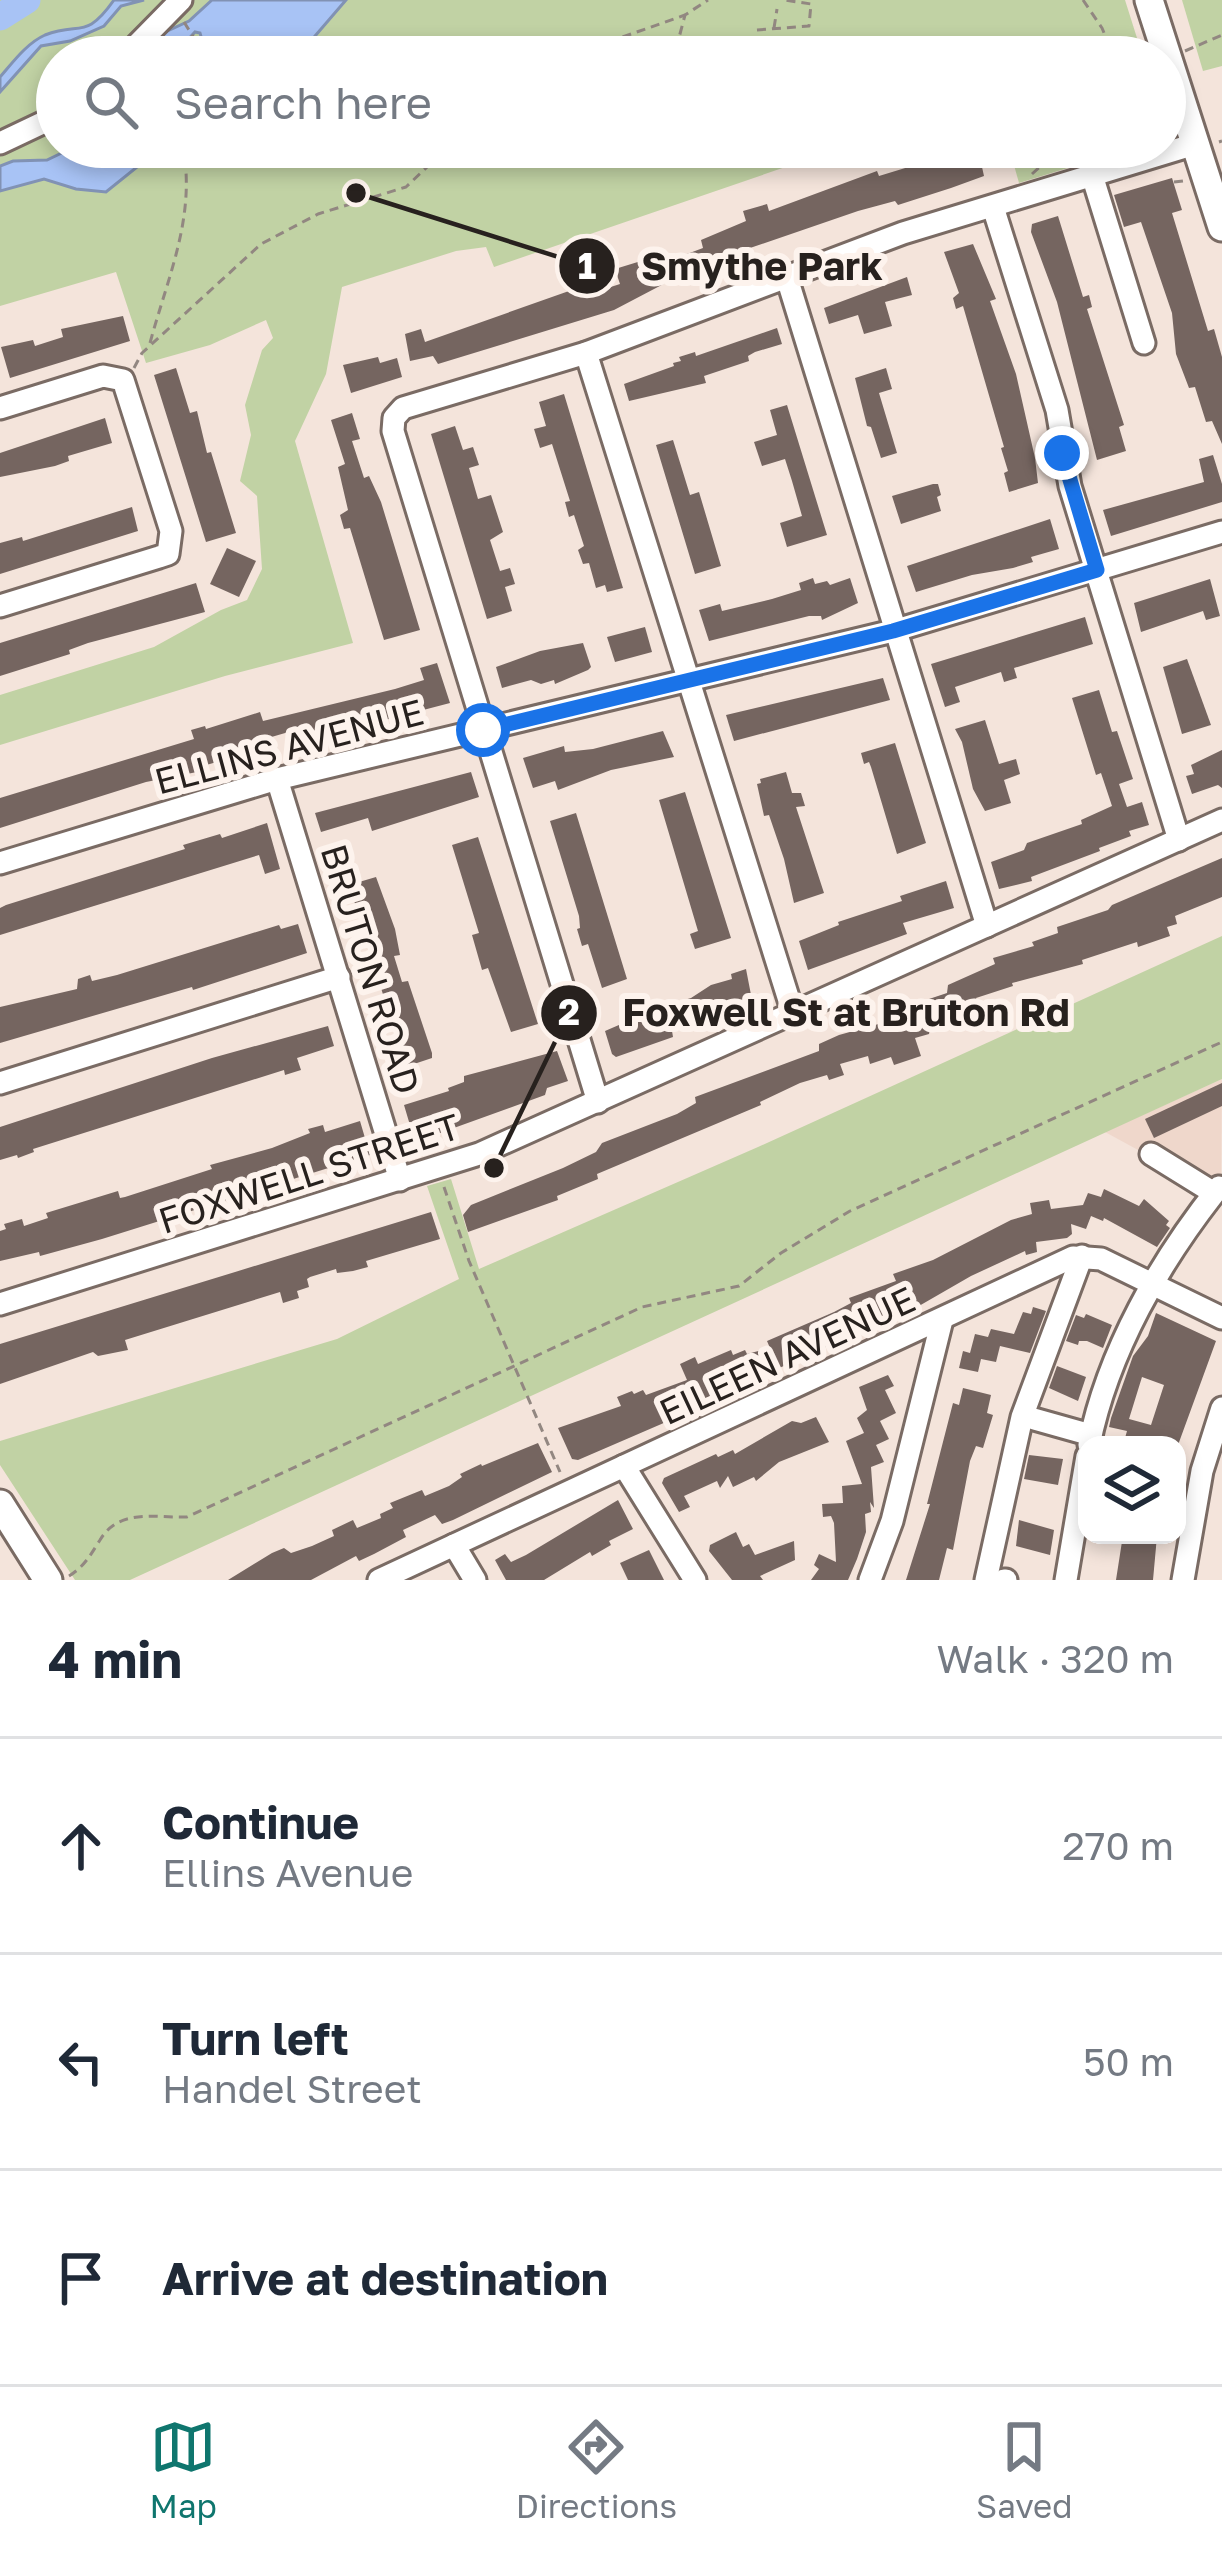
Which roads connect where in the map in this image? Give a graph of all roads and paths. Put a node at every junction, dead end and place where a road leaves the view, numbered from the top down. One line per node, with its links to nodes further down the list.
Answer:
1 (708, 0): 7 (path)
2 (784, 0): 9 (path)
3 (1083, 0): 14 (path)
4 (1149, 0): 15 (main road)
5 (777, 9): 9 (path)
6 (182, 10): 11 (street)
7 (685, 15): 12 (path); 13 (path)
8 (758, 30): 9 (path)
9 (774, 30)
10 (1222, 34): 16 (path)
11 (150, 36)
12 (626, 36)
13 (680, 36)
14 (1105, 36)
15 (1165, 36)
16 (1193, 49)
17 (1186, 83): 19 (main road)
18 (36, 126): 20 (street)
19 (1212, 142): 30 (main road)
20 (0, 143)
21 (187, 168): 33 (path)
22 (426, 168): 33 (path)
23 (1039, 168): 28 (path)
24 (1118, 168): 25 (street)
25 (1093, 175): 29 (street); 32 (street)
26 (1183, 181): 27 (path)
27 (1174, 182)
28 (1028, 183)
29 (993, 207): 31 (street); 38 (street)
30 (1222, 227)
31 (787, 278): 34 (street); 40 (street)
32 (1144, 343)
33 (149, 348): 35 (path)
34 (586, 353): 41 (street); 42 (street)
35 (133, 370)
36 (0, 408): 39 (street)
37 (1222, 532): 38 (street, ELLINS AVENUE)
38 (1097, 570): 40 (street, ELLINS AVENUE); 45 (street)
39 (0, 606)
40 (893, 631): 41 (street, ELLINS AVENUE); 47 (street)
41 (689, 680): 42 (street, ELLINS AVENUE); 49 (street)
42 (483, 730): 43 (street, ELLINS AVENUE); 52 (street)
43 (277, 778): 46 (street, ELLINS AVENUE); 48 (street, BRUTON ROAD)
44 (1222, 820): 45 (street, FOXWELL STREET)
45 (1179, 840): 47 (street, FOXWELL STREET)
46 (0, 862)
47 (987, 926): 49 (street, FOXWELL STREET)
48 (339, 977): 51 (street); 55 (street, BRUTON ROAD)
49 (793, 1013): 52 (street, FOXWELL STREET)
50 (1222, 1042): 61 (path)
51 (0, 1083)
52 (598, 1102): 55 (street, FOXWELL STREET)
53 (1150, 1154): 57 (street)
54 (442, 1179): 61 (path)
55 (400, 1180): 58 (street, FOXWELL STREET)
56 (1082, 1256): 57 (street); 60 (street, EILEEN AVENUE); 77 (street)
57 (1153, 1282): 59 (street); 64 (street)
58 (0, 1304)
59 (1222, 1318)
60 (942, 1320): 67 (street, EILEEN AVENUE); 76 (street)
61 (515, 1366): 68 (path); 72 (path)
62 (1222, 1408): 65 (street)
63 (1034, 1420): 66 (street)
64 (1092, 1436)
65 (1217, 1437): 79 (street)
66 (1078, 1440)
67 (625, 1466): 71 (street, EILEEN AVENUE); 75 (street)
68 (563, 1479)
69 (0, 1504): 72 (main road)
70 (1078, 1510): 78 (street)
71 (454, 1545): 73 (street, EILEEN AVENUE); 74 (street)
72 (58, 1578)
73 (379, 1580)
74 (476, 1580)
75 (695, 1580)
76 (870, 1580)
77 (986, 1580)
78 (1066, 1580)
79 (1183, 1580)

